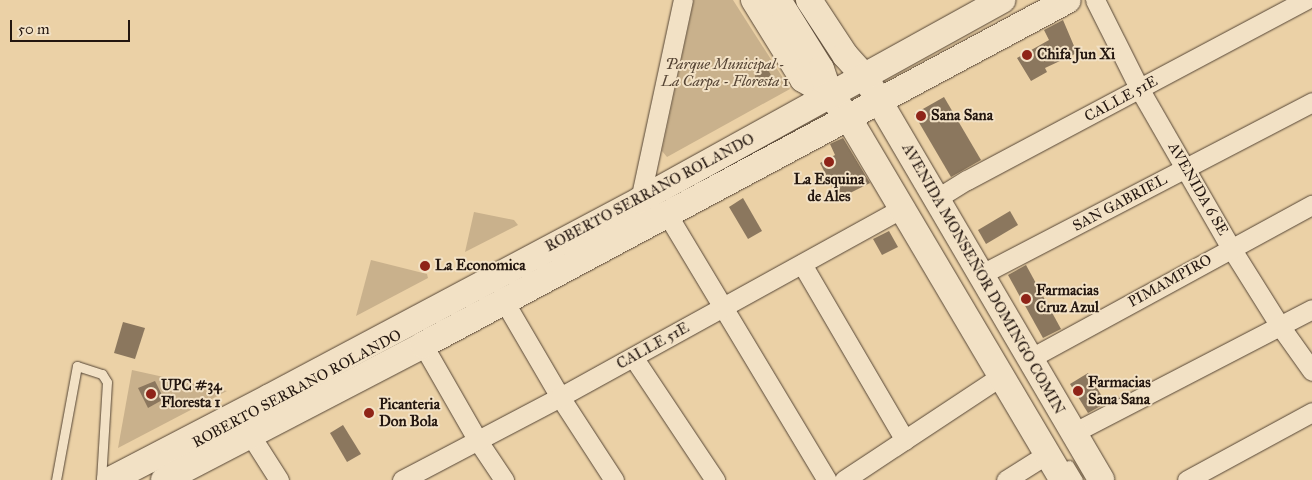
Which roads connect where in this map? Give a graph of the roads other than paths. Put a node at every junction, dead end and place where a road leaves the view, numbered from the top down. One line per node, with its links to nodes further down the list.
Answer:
1 (683, 0): 19 (street)
2 (754, 0): 15 (main road)
3 (778, 0): 15 (main road)
4 (809, 0): 12 (main road)
5 (830, 0): 12 (main road)
6 (1002, 0): 12 (main road, ROBERTO SERRANO ROLANDO)
7 (1068, 0): 15 (main road, ROBERTO SERRANO ROLANDO)
8 (1095, 0): 13 (street, AVENIDA 6 SE)
9 (1306, 0): 13 (street, CALLE 51E)
10 (1310, 0): 11 (street)
11 (1312, 4)
12 (865, 77): 15 (main road, AVENIDA MONSEÑOR DOMINGO COMIN); 15 (main road, ROBERTO SERRANO ROLANDO)
13 (1140, 90): 16 (street, AVENIDA 6 SE); 18 (street, CALLE 51E)
14 (1312, 102): 16 (street, SAN GABRIEL)
15 (855, 107): 18 (main road, AVENIDA MONSEÑOR DOMINGO COMIN); 19 (main road, ROBERTO SERRANO ROLANDO); 21 (main road, AVENIDA MONSEÑOR DOMINGO COMIN); 22 (main road, ROBERTO SERRANO ROLANDO); 41 (lane, ROBERTO SERRANO ROLANDO); 45 (lane, ROBERTO SERRANO ROLANDO)
16 (1186, 168): 23 (street, AVENIDA 6 SE); 25 (street, SAN GABRIEL)
17 (912, 176): 55 (lane, AVENIDA MONSEÑOR DOMINGO COMIN)
18 (936, 199): 25 (main road, AVENIDA MONSEÑOR DOMINGO COMIN)
19 (640, 200): 44 (main road, ROBERTO SERRANO ROLANDO)
20 (1312, 205): 23 (street, PIMAMPIRO)
21 (902, 208): 24 (street, CALLE 51E); 34 (main road, AVENIDA MONSEÑOR DOMINGO COMIN)
22 (667, 214): 26 (main road, ROBERTO SERRANO ROLANDO); 27 (street)
23 (1231, 248): 29 (street, AVENIDA 6 SE); 32 (street, PIMAMPIRO)
24 (802, 264): 27 (street, CALLE 51E); 38 (street)
25 (980, 275): 32 (main road, AVENIDA MONSEÑOR DOMINGO COMIN)
26 (504, 301): 30 (main road, ROBERTO SERRANO ROLANDO); 35 (street)
27 (722, 308): 31 (street, CALLE 51E); 51 (street)
28 (1312, 309): 29 (street)
29 (1280, 326): 33 (street, AVENIDA 6 SE); 40 (street)
30 (423, 345): 37 (main road, ROBERTO SERRANO ROLANDO); 39 (street)
31 (633, 357): 35 (street, CALLE 51E); 50 (street)
32 (1029, 359): 40 (main road, AVENIDA MONSEÑOR DOMINGO COMIN)
33 (1312, 371)
34 (1001, 376): 38 (street); 40 (main road, AVENIDA MONSEÑOR DOMINGO COMIN)
35 (560, 397): 39 (street, CALLE 51E); 49 (street)
36 (1312, 412): 57 (street)
37 (251, 436): 41 (main road, ROBERTO SERRANO ROLANDO); 46 (street)
38 (905, 440): 52 (street)
39 (478, 441): 47 (street, CALLE 51E); 48 (street)
40 (1062, 456): 53 (street); 54 (lane, AVENIDA MONSEÑOR DOMINGO COMIN); 56 (main road, AVENIDA MONSEÑOR DOMINGO COMIN)
41 (161, 478)
42 (56, 480): 43 (lane)
43 (101, 480)
44 (110, 480)
45 (124, 480)
46 (279, 480)
47 (402, 480)
48 (504, 480)
49 (614, 480)
50 (715, 480)
51 (827, 480)
52 (844, 480)
53 (1006, 480)
54 (1078, 480)
55 (1093, 480)
56 (1102, 480)
57 (1187, 480)

